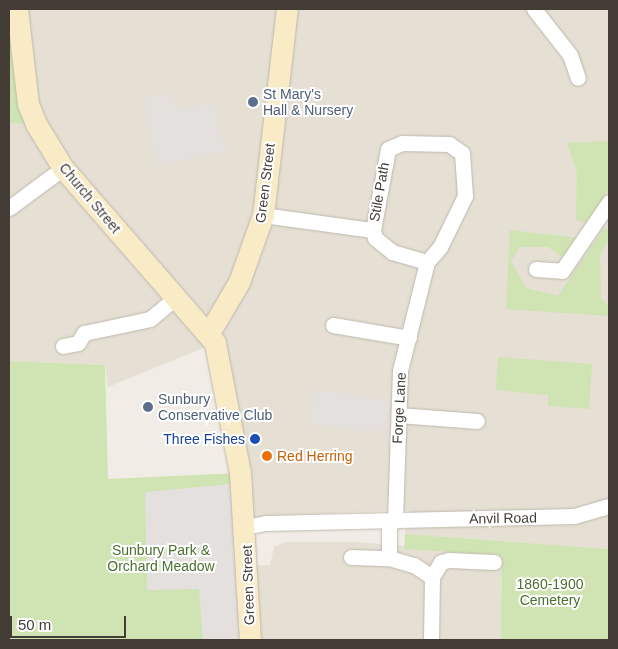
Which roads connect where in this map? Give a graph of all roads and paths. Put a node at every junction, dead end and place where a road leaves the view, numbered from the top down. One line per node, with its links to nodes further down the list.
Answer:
1 (17, 9): 6 (street, Church Street)
2 (287, 9): 9 (street, Green Street)
3 (534, 9): 4 (street)
4 (578, 78)
5 (464, 159): 10 (street, Stile Path); 11 (street, Forge Lane)
6 (63, 168): 8 (street); 13 (street, Church Street)
7 (609, 202): 12 (street)
8 (9, 208)
9 (263, 215): 10 (street, Stile Path); 15 (street, Green Street)
10 (373, 230): 11 (street, Stile Path)
11 (427, 262): 16 (street, Forge Lane)
12 (536, 269)
13 (176, 297): 15 (street, Church Street); 17 (street)
14 (333, 325): 16 (street)
15 (209, 333): 22 (street, Green Street)
16 (409, 338): 18 (street, Forge Lane)
17 (63, 346)
18 (399, 415): 19 (street); 21 (street, Forge Lane)
19 (477, 420)
20 (609, 506): 21 (street, Anvil Road)
21 (392, 521): 22 (street); 24 (street, Forge Lane)
22 (245, 527): 27 (street, Green Street)
23 (351, 557): 24 (street)
24 (389, 558): 26 (street)
25 (494, 562): 26 (street)
26 (432, 577): 28 (street)
27 (250, 640)
28 (431, 640)

